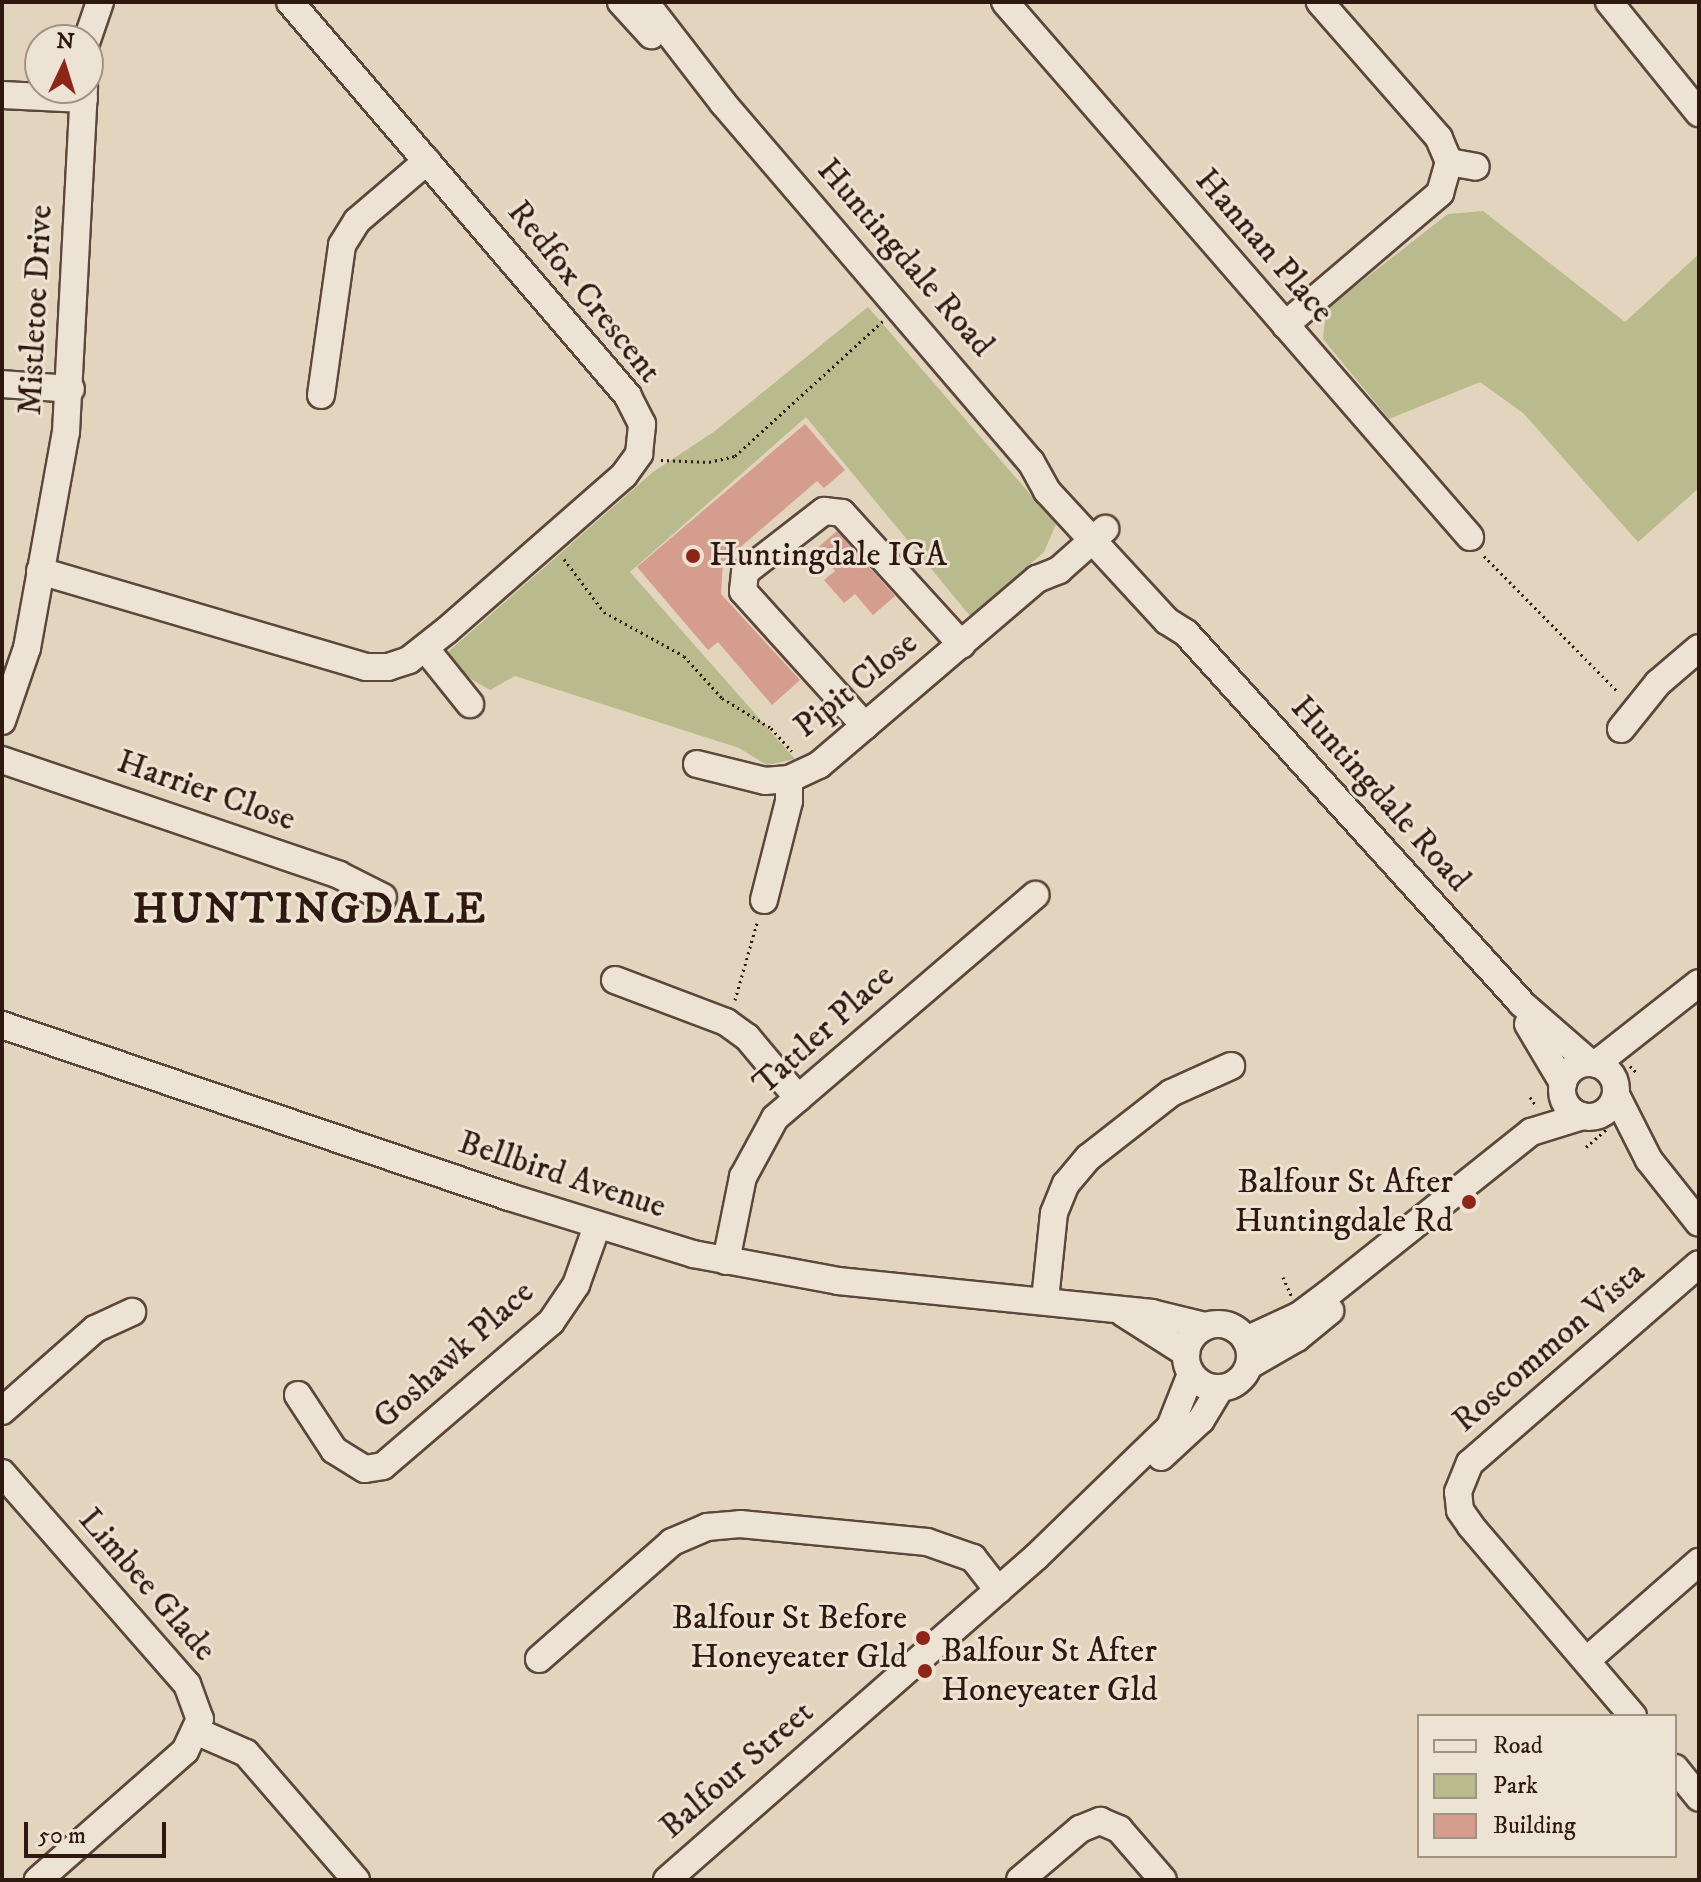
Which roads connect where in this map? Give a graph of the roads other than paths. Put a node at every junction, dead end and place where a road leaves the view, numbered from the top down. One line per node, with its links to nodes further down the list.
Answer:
1 (100, 2): 7 (street)
2 (290, 2): 12 (street, Redfox Crescent)
3 (1005, 2): 15 (street, Hannan Place)
4 (1320, 2): 13 (street)
5 (1609, 2): 11 (street)
6 (641, 6): 19 (street, Huntingdale Road)
7 (92, 24)
8 (2, 95): 9 (street)
9 (24, 95)
10 (84, 104): 17 (street, Mistletoe Drive)
11 (1699, 113)
12 (427, 161): 18 (street); 23 (street, Redfox Crescent)
13 (1449, 162): 14 (street); 15 (street)
14 (1476, 167)
15 (1285, 325): 20 (street, Hannan Place)
16 (2, 384): 17 (street)
17 (71, 389): 21 (street, Mistletoe Drive)
18 (321, 395)
19 (1092, 527): 22 (street, Pipit Close); 37 (street, Huntingdale Road)
20 (1470, 537)
21 (40, 571): 23 (street); 27 (street, Mistletoe Drive)
22 (962, 645): 28 (street, Pipit Close); 28 (street)
23 (425, 648): 25 (street)
24 (1699, 648): 26 (street)
25 (470, 704)
26 (1629, 720)
27 (2, 721)
28 (865, 726): 31 (street, Pipit Close)
29 (2, 760): 33 (street, Harrier Close)
30 (697, 764): 31 (street, Pipit Close)
31 (797, 775): 34 (street)
32 (1035, 895): 44 (street, Tattler Place)
33 (383, 897)
34 (764, 900)
35 (615, 980): 44 (street)
36 (1699, 983): 39 (street)
37 (1521, 1003): 40 (street, Huntingdale Road); 42 (street, Huntingdale Road)
38 (2, 1025): 49 (street, Bellbird Avenue)
39 (1645, 1031): 40 (street); 43 (street)
40 (1593, 1064): 42 (street); 43 (street)
41 (1231, 1066): 52 (street)
42 (1563, 1085): 45 (street); 46 (street, Balfour Street)
43 (1616, 1091): 45 (street); 47 (street)
44 (798, 1098): 50 (street, Tattler Place)
45 (1587, 1116): 46 (street, Balfour Street); 47 (street)
46 (1531, 1132): 56 (street, Balfour Street)
47 (1649, 1160): 48 (street)
48 (1699, 1223)
49 (597, 1226): 50 (street, Bellbird Avenue); 59 (street, Goshawk Place)
50 (726, 1261): 52 (street, Bellbird Avenue)
51 (1699, 1264): 66 (street, Roscommon Vista)
52 (1045, 1300): 53 (street, Bellbird Avenue)
53 (1120, 1311): 55 (street, Bellbird Avenue); 57 (street, Bellbird Avenue)
54 (132, 1312): 60 (street)
55 (1205, 1326): 56 (street); 57 (street, Balfour Street)
56 (1248, 1352): 58 (street, Balfour Street)
57 (1188, 1363): 58 (street); 62 (street, Balfour Street)
58 (1220, 1388): 62 (street, Balfour Street)
59 (298, 1395)
60 (2, 1411)
61 (2, 1473): 68 (street, Limbee Glade)
62 (1036, 1557): 64 (street, Balfour Street)
63 (1699, 1562): 66 (street)
64 (998, 1590): 65 (street); 73 (street, Balfour Street)
65 (539, 1659)
66 (1587, 1660): 67 (street, Roscommon Vista)
67 (1631, 1714)
68 (198, 1732): 71 (street); 72 (street)
69 (1677, 1770): 70 (street)
70 (1699, 1798)
71 (38, 1880)
72 (356, 1880)
73 (667, 1880)
74 (1020, 1880): 75 (street)
75 (1163, 1880)

